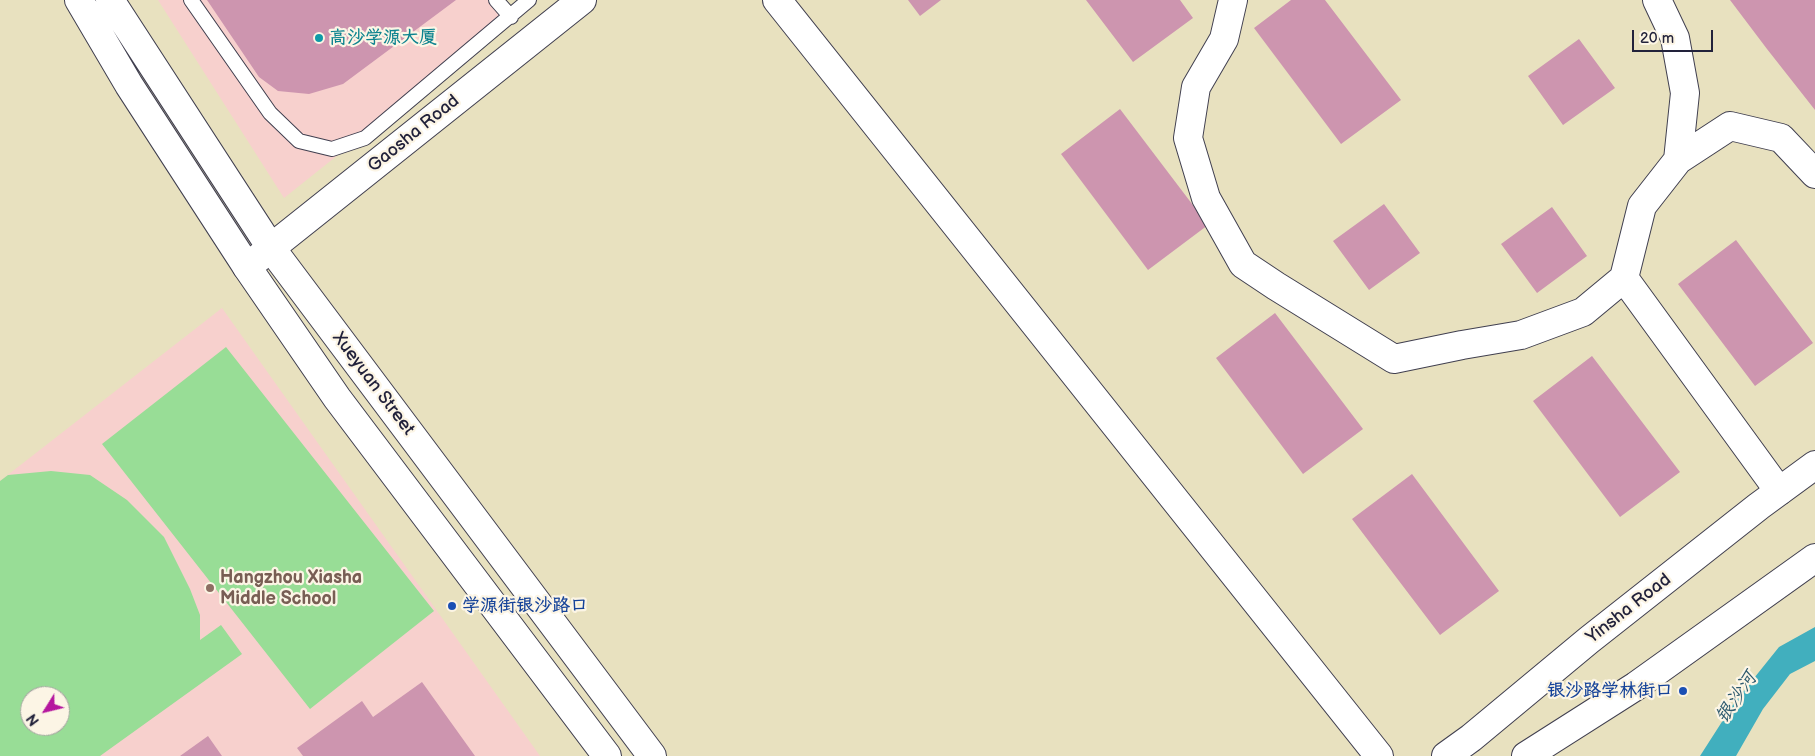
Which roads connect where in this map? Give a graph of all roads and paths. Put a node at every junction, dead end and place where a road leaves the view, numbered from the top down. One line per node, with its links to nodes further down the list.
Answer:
1 (79, 0): 14 (street, Xueyuan Street)
2 (110, 0): 13 (street, Xueyuan Street)
3 (191, 0): 10 (lane)
4 (496, 0): 10 (lane)
5 (529, 0): 10 (lane)
6 (582, 0): 13 (street, Gaosha Road)
7 (777, 0): 21 (street)
8 (1233, 0): 15 (street)
9 (1657, 0): 11 (street)
10 (511, 17)
11 (1678, 160): 12 (street); 15 (street)
12 (1815, 174)
13 (271, 248): 14 (street, Gaosha Road); 20 (street, Xueyuan Street)
14 (247, 268): 19 (street, Xueyuan Street)
15 (1624, 278): 17 (street)
16 (1815, 465): 17 (street, Yinsha Road)
17 (1779, 491): 22 (street, Yinsha Road)
18 (1815, 558): 23 (street)
19 (607, 756)
20 (652, 756)
21 (1379, 756)
22 (1446, 756)
23 (1526, 756)

